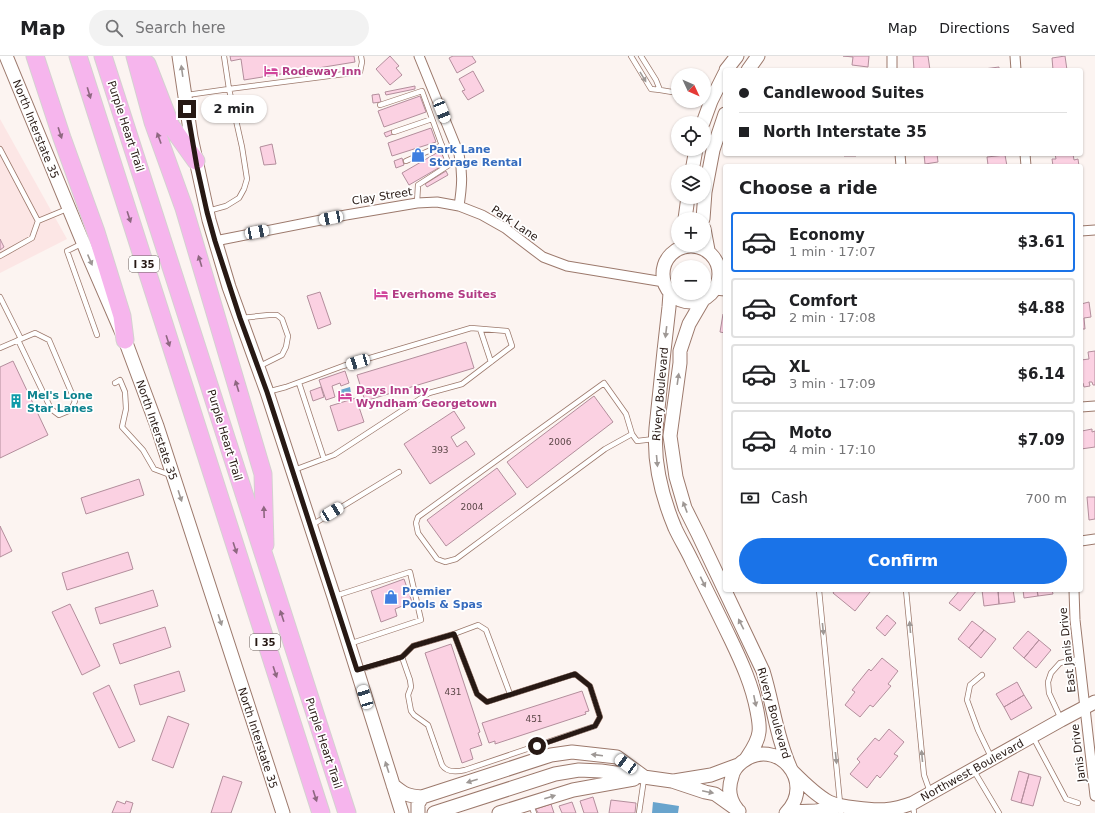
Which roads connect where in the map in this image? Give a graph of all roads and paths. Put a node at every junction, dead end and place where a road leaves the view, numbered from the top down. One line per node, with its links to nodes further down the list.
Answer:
1 (6, 56): 37 (street, North Interstate 35)
2 (35, 56): 59 (highway, one-way to 59)
3 (78, 56): 117 (highway, I 35, one-way to 117)
4 (103, 56): 80 (highway, Purple Heart Trail / I 35)
5 (135, 56): 80 (highway, one-way to 5)
6 (144, 56): 34 (highway)
7 (179, 56): 26 (street, one-way to 7)
8 (224, 56): 22 (lane)
9 (361, 56): 22 (lane)
10 (419, 56): 36 (street)
11 (630, 56): 23 (lane, one-way to 23)
12 (641, 56): 23 (lane)
13 (737, 56): 17 (street)
14 (758, 56): 18 (street)
15 (892, 56): 19 (street)
16 (1015, 56): 20 (street)
17 (728, 68)
18 (749, 68)
19 (892, 68)
20 (1016, 68)
21 (723, 76): 25 (street)
22 (229, 89): 26 (lane); 38 (lane)
23 (660, 90): 24 (lane)
24 (671, 92)
25 (711, 95)
26 (185, 96): 34 (street)
27 (380, 105): 28 (lane)
28 (432, 119): 30 (lane); 31 (lane)
29 (723, 120): 39 (street)
30 (394, 132)
31 (442, 145): 33 (lane); 35 (lane)
32 (0, 149): 40 (lane)
33 (406, 160)
34 (196, 161): 38 (street)
35 (417, 203): 36 (street, Clay Street); 43 (street, Clay Street)
36 (459, 206): 48 (street, Park Lane)
37 (69, 209): 40 (lane); 44 (street, North Interstate 35)
38 (207, 212): 43 (street)
39 (704, 212)
40 (38, 221): 47 (lane)
41 (1095, 230): 42 (street)
42 (1083, 231)
43 (215, 241): 55 (street)
44 (83, 243): 57 (lane); 59 (street, North Interstate 35, one-way to 59)
45 (672, 252): 48 (street)
46 (710, 252): 49 (street)
47 (0, 256)
48 (667, 288): 50 (street); 70 (street, Rivery Boulevard, one-way to 70)
49 (720, 291): 51 (street)
50 (671, 292)
51 (711, 296)
52 (0, 297): 58 (lane)
53 (680, 300): 54 (street)
54 (703, 300): 69 (street, Rivery Boulevard, one-way to 54)
55 (240, 318): 62 (street); 62 (lane)
56 (480, 329): 61 (lane); 61 (lane); 64 (lane)
57 (97, 335)
58 (19, 340): 58 (lane); 60 (lane)
59 (125, 340): 74 (street, North Interstate 35)
60 (0, 348)
61 (491, 362): 71 (lane)
62 (257, 367): 65 (street)
63 (115, 383): 74 (lane)
64 (298, 383): 65 (lane); 71 (lane)
65 (267, 392): 72 (street)
66 (1095, 406): 67 (street)
67 (1083, 407)
68 (632, 434): 68 (lane); 70 (lane)
69 (670, 436): 70 (street); 78 (street, Rivery Boulevard, one-way to 69)
70 (655, 439): 79 (street, Rivery Boulevard, one-way to 79)
71 (324, 459): 72 (lane)
72 (293, 471): 75 (street)
73 (399, 472): 75 (lane)
74 (174, 477): 113 (street, North Interstate 35, one-way to 113)
75 (310, 526): 86 (street)
76 (1095, 539): 77 (street)
77 (1083, 540)
78 (702, 542): 79 (street); 81 (street, Rivery Boulevard, one-way to 78)
79 (687, 550): 90 (street, Rivery Boulevard, one-way to 90)
80 (266, 565): 118 (highway, Purple Heart Trail / I 35, one-way to 80)
81 (723, 587)
82 (725, 592): 88 (street, Rivery Boulevard, one-way to 82)
83 (819, 592): 114 (lane, one-way to 114)
84 (906, 592): 107 (lane, one-way to 84)
85 (1074, 592): 92 (street, East Janis Drive)
86 (334, 597): 89 (street); 89 (lane)
87 (454, 634): 91 (lane); 95 (lane); 95 (lane)
88 (749, 640): 90 (street); 102 (street, Rivery Boulevard)
89 (349, 644): 93 (street)
90 (734, 648): 101 (street, Rivery Boulevard, one-way to 101)
91 (402, 657): 93 (lane); 99 (lane)
92 (1080, 659): 96 (street, East Janis Drive); 97 (lane)
93 (357, 670): 106 (street, one-way to 93)
94 (982, 675): 100 (lane)
95 (510, 694): 99 (lane)
96 (1090, 704): 97 (street, Northwest Boulevard); 108 (street, Janis Drive)
97 (1061, 720): 98 (street, Northwest Boulevard)
98 (1033, 737): 100 (street, Northwest Boulevard); 110 (lane)
99 (524, 757): 104 (street, one-way to 99); 109 (street, one-way to 109)
100 (991, 759): 103 (street, Northwest Boulevard)
101 (742, 762): 102 (street, Northwest Boulevard); 105 (street); 115 (street, Rivery Boulevard)
102 (792, 770): 114 (street, Northwest Boulevard); 116 (street)
103 (973, 770): 107 (street, Northwest Boulevard); 124 (lane)
104 (644, 777): 105 (street); 111 (street, one-way to 104); 121 (street); 123 (lane)
105 (672, 781): 115 (street, one-way to 115)
106 (393, 785): 109 (street); 119 (street)
107 (930, 794): 112 (street, Northwest Boulevard)
108 (1095, 796)
109 (422, 797): 120 (street)
110 (1078, 803)
111 (532, 808): 122 (street)
112 (914, 808): 114 (street, Northwest Boulevard)
113 (280, 810)
114 (840, 810): 116 (street, Northwest Boulevard)
115 (740, 812)
116 (786, 812)
117 (321, 813)
118 (347, 813)
119 (402, 813)
120 (418, 813)
121 (434, 813)
122 (499, 813)
123 (639, 813)
124 (999, 813)

